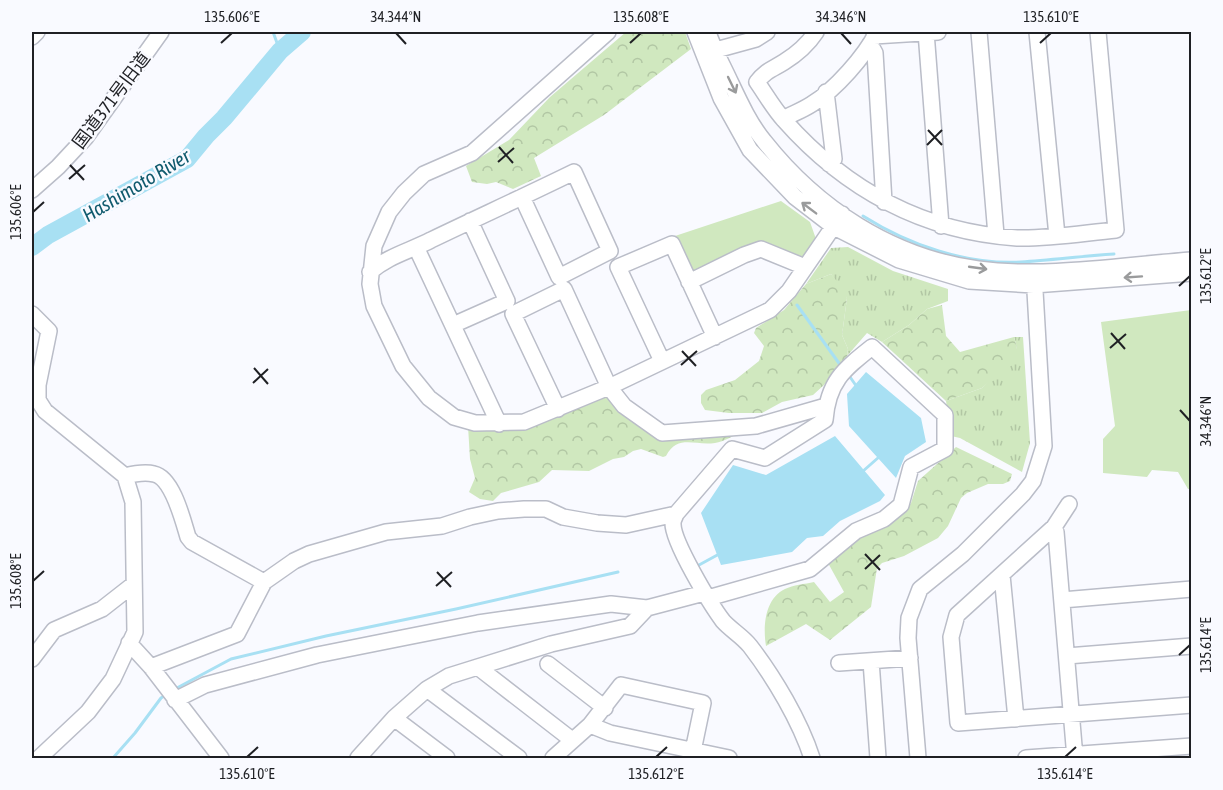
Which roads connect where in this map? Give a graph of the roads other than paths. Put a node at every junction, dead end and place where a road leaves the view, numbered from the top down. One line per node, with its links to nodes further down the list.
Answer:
1 (161, 32): 16 (street, 国道371号旧道)
2 (608, 32): 27 (street)
3 (695, 32): 12 (street)
4 (708, 32): 12 (street)
5 (767, 32): 12 (street)
6 (816, 32): 14 (street)
7 (932, 32): 11 (street); 21 (street)
8 (979, 32): 22 (street)
9 (1037, 32): 23 (street)
10 (1098, 32): 23 (street)
11 (874, 37): 13 (street); 18 (street)
12 (708, 52): 20 (street)
13 (826, 92): 14 (street); 15 (street)
14 (783, 119): 15 (street)
15 (829, 164): 18 (street)
16 (32, 190)
17 (522, 197): 17 (street); 19 (street)
18 (884, 202): 21 (street)
19 (470, 221): 24 (street); 32 (street)
20 (838, 221): 26 (street); 29 (street)
21 (941, 226): 22 (street)
22 (996, 235): 23 (street)
23 (1057, 236)
24 (416, 247): 27 (street); 32 (street)
25 (1191, 260): 29 (street)
26 (805, 267): 30 (street); 33 (street)
27 (370, 272): 38 (street)
28 (1191, 273): 29 (street, one-way to 29)
29 (1034, 278): 53 (street)
30 (689, 282): 33 (street); 34 (street)
31 (32, 314): 39 (street)
32 (453, 325): 38 (street)
33 (715, 337): 34 (street)
34 (662, 361): 35 (street)
35 (609, 387): 36 (street); 37 (street); 37 (street)
36 (826, 406): 41 (street); 47 (street)
37 (558, 409): 38 (street)
38 (499, 424)
39 (125, 476): 44 (street); 45 (street)
40 (1069, 504): 43 (street)
41 (676, 514): 44 (street); 47 (street)
42 (1056, 532): 48 (street)
43 (1002, 575): 66 (street); 66 (street)
44 (264, 582): 59 (street)
45 (134, 584): 50 (street); 54 (street)
46 (1191, 589): 48 (street)
47 (706, 596): 49 (street); 80 (street)
48 (1062, 600): 52 (street)
49 (647, 608): 58 (street); 61 (street)
50 (129, 643): 59 (street); 73 (street)
51 (1191, 646): 52 (street)
52 (1067, 656): 64 (street)
53 (910, 658): 55 (street); 82 (street)
54 (32, 660)
55 (871, 661): 56 (street); 81 (street)
56 (839, 663)
57 (548, 664): 63 (street)
58 (479, 668): 60 (street); 68 (street)
59 (153, 671): 61 (street)
60 (426, 689): 65 (street); 77 (street)
61 (174, 699): 74 (street)
62 (1191, 705): 64 (street)
63 (604, 708): 67 (street); 70 (street)
64 (1072, 715): 66 (street); 72 (street)
65 (394, 718): 71 (street); 75 (street)
66 (1016, 719)
67 (590, 725): 68 (street); 70 (street)
68 (572, 740): 78 (street)
69 (1191, 746): 72 (street)
70 (693, 751): 79 (street)
71 (431, 754): 76 (street)
72 (1075, 756): 83 (street)
73 (39, 759)
74 (221, 759)
75 (358, 759)
76 (447, 759)
77 (519, 759)
78 (553, 759)
79 (729, 759)
80 (812, 759)
81 (878, 759)
82 (918, 759)
83 (1026, 759)

